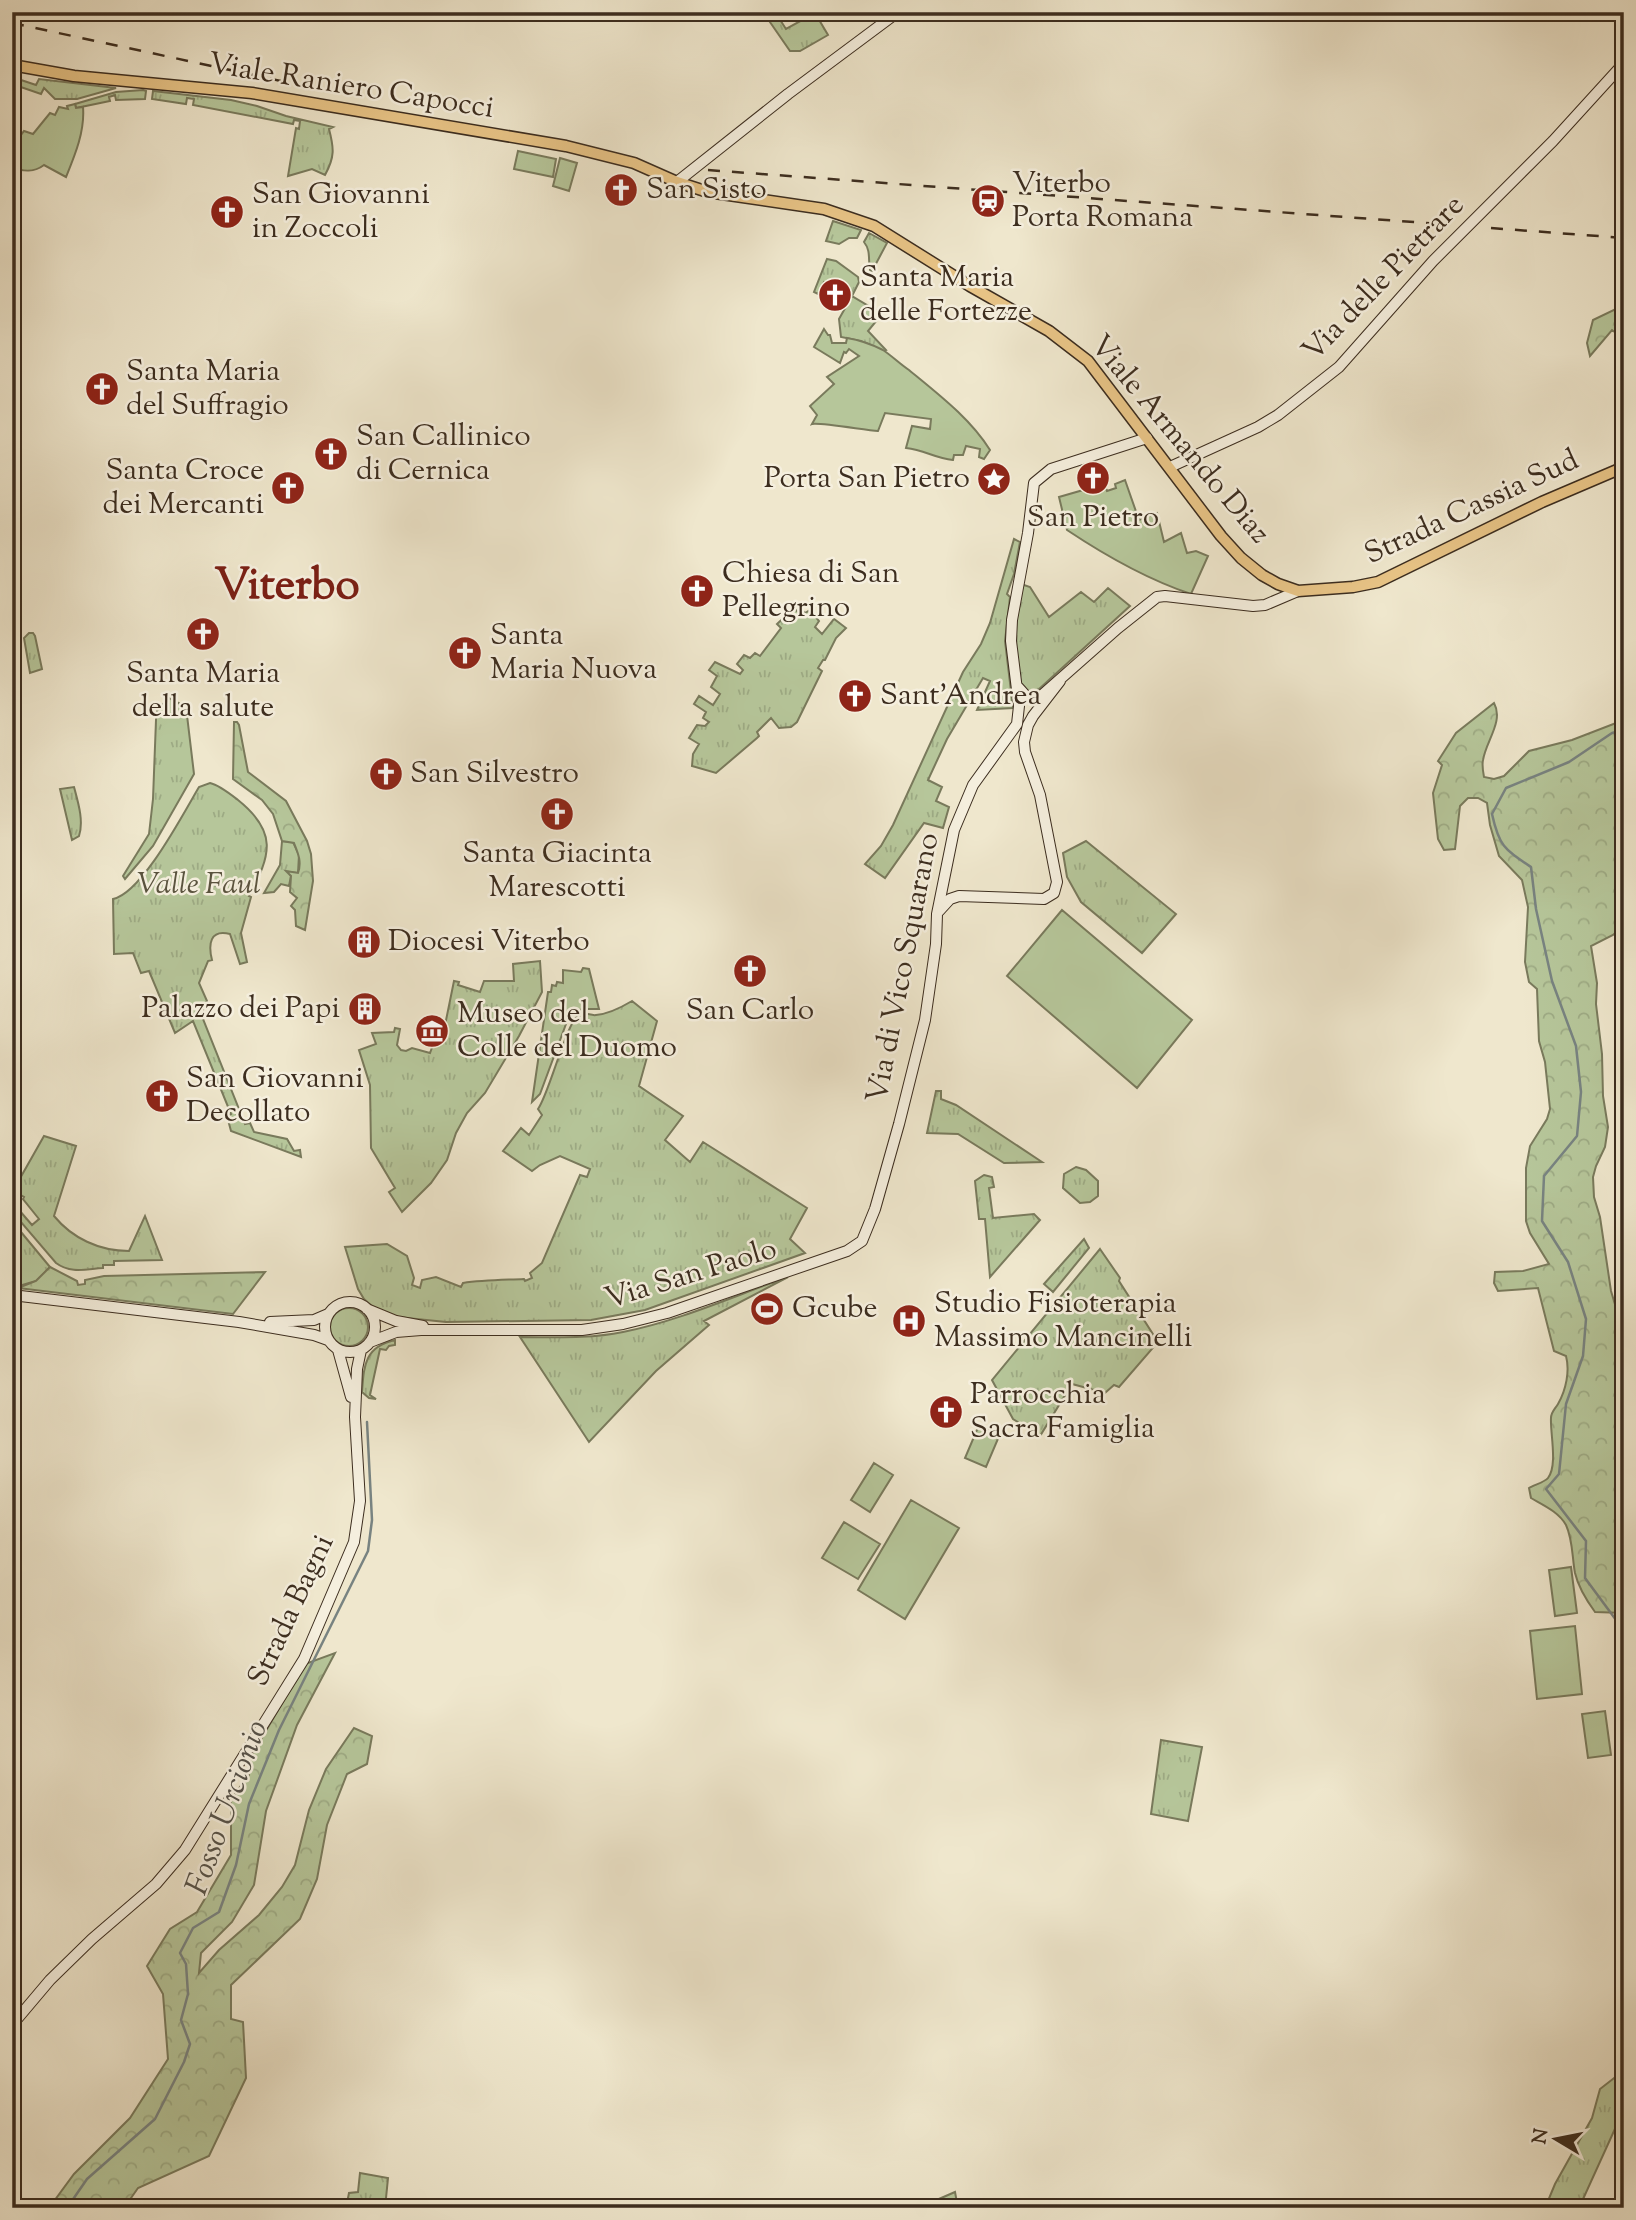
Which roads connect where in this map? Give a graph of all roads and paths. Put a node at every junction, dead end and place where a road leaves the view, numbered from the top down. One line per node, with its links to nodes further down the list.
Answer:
1 (898, 12): 4 (main road)
2 (1624, 63): 6 (main road, Via delle Pietrare)
3 (12, 65): 4 (main road, Viale Raniero Capocci)
4 (677, 182): 5 (main road, Viale Armando Diaz)
5 (1147, 438): 6 (main road, Viale Armando Diaz); 12 (main road, Via di Vico Squarano)
6 (1170, 467): 8 (main road, Viale Armando Diaz)
7 (1624, 467): 9 (main road, Strada Cassia Sud)
8 (1262, 575): 9 (main road, Viale Armando Diaz); 10 (main road)
9 (1298, 591): 10 (main road)
10 (1265, 605): 11 (main road)
11 (1060, 681): 12 (main road); 13 (main road)
12 (1017, 687): 14 (main road, Via di Vico Squarano)
13 (1025, 752): 14 (main road); 16 (main road)
14 (997, 753): 15 (main road, Via di Vico Squarano)
15 (944, 875): 16 (main road); 17 (main road, Via di Vico Squarano)
16 (959, 896): 17 (main road)
17 (937, 914): 18 (main road, Via di Vico Squarano)
18 (862, 1241): 23 (main road, Via San Paolo)
19 (12, 1295): 22 (main road)
20 (367, 1309): 21 (main road); 23 (main road, Via San Paolo); 25 (main road)
21 (328, 1314): 22 (main road); 24 (main road)
22 (239, 1322): 24 (main road)
23 (444, 1329): 25 (main road, Via San Paolo)
24 (328, 1340): 26 (main road)
25 (370, 1342): 27 (main road)
26 (338, 1350): 27 (main road); 28 (main road, Strada Bagni)
27 (361, 1350): 28 (main road, Strada Bagni)
28 (355, 1417): 29 (main road, Strada Bagni)
29 (12, 2025)

